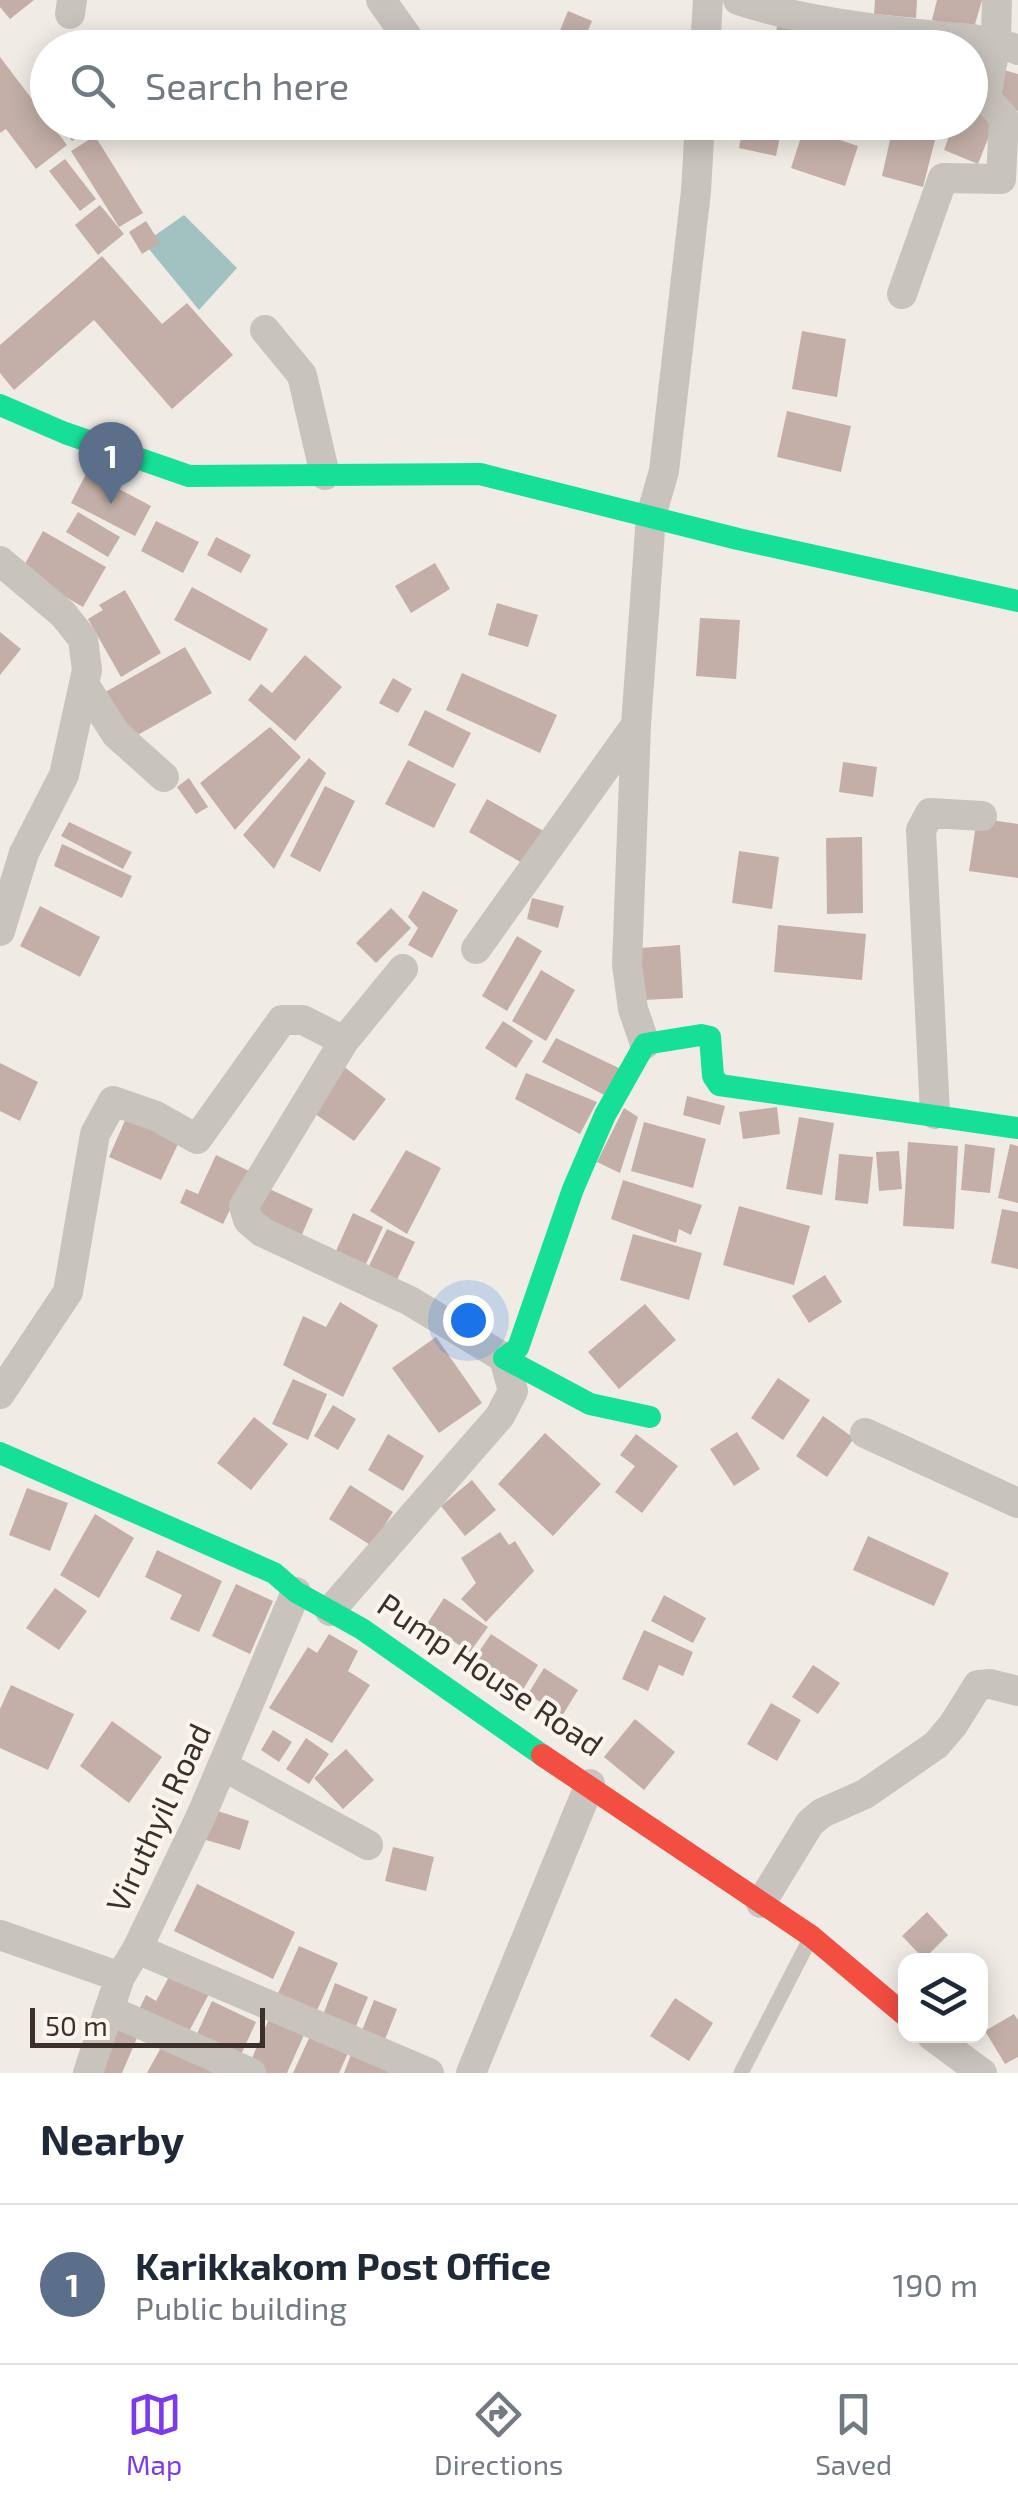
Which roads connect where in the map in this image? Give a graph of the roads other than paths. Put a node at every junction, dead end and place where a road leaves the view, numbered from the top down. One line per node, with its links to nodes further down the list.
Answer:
1 (380, 0): 5 (street)
2 (708, 0): 6 (street)
3 (738, 0): 7 (street)
4 (998, 0): 8 (street)
5 (402, 30)
6 (706, 30)
7 (887, 30)
8 (1007, 46): 9 (street)
9 (988, 93)
10 (988, 100): 12 (street)
11 (699, 140): 16 (street)
12 (902, 294)
13 (265, 330): 15 (street)
14 (0, 405): 15 (street)
15 (325, 475): 16 (street)
16 (650, 516): 18 (street); 20 (street)
17 (0, 561): 19 (street)
18 (1018, 601)
19 (84, 684): 21 (street); 23 (street)
20 (636, 726): 25 (street); 28 (street)
21 (164, 776)
22 (982, 816): 29 (street)
23 (12, 846): 24 (street)
24 (0, 931)
25 (476, 949)
26 (403, 969): 27 (street)
27 (344, 1041): 31 (street); 32 (street)
28 (645, 1044): 29 (street); 31 (street)
29 (935, 1114): 30 (street)
30 (1018, 1128)
31 (504, 1358): 33 (street); 38 (street)
32 (0, 1394)
33 (650, 1418)
34 (865, 1433): 36 (street)
35 (0, 1453): 37 (street, Pump House Road)
36 (1018, 1503)
37 (296, 1592): 38 (street, Pump House Road); 40 (street, Viruthyil Road)
38 (330, 1611): 41 (street, Pump House Road)
39 (1018, 1692): 43 (street)
40 (223, 1766): 42 (street); 46 (street, Viruthyil Road)
41 (590, 1784): 43 (street, Pump House Road); 54 (street)
42 (368, 1845)
43 (762, 1903): 45 (street, Pump House Road)
44 (0, 1935): 47 (street)
45 (811, 1936): 48 (street, Pump House Road); 55 (lane)
46 (138, 1948): 47 (street, Viruthyil Road); 53 (street)
47 (120, 1977): 49 (street, Viruthyil Road)
48 (898, 2009)
49 (109, 2010): 51 (street, Viruthyil Road); 52 (street)
50 (941, 2043): 56 (street)
51 (88, 2073)
52 (251, 2073)
53 (429, 2073)
54 (471, 2073)
55 (741, 2073)
56 (982, 2073)

